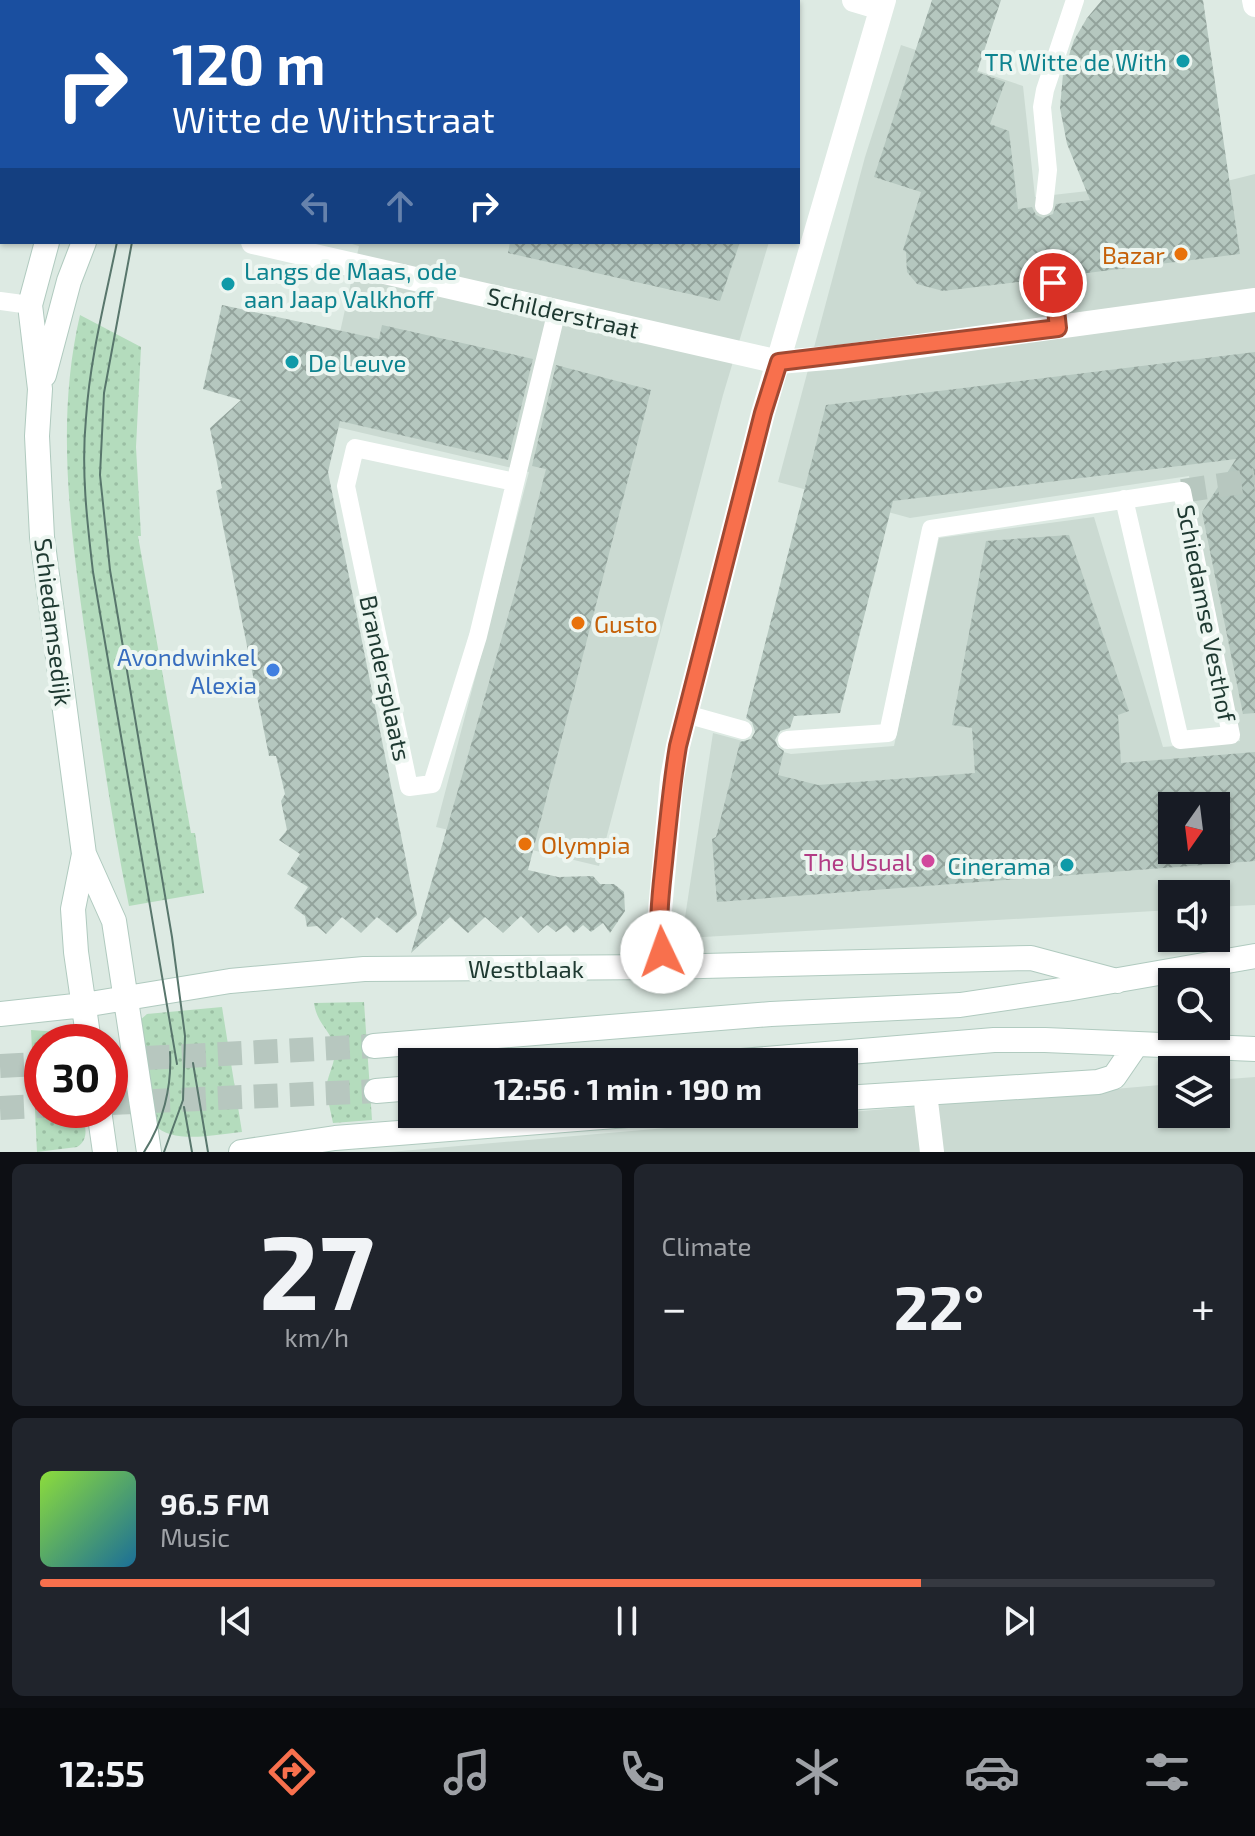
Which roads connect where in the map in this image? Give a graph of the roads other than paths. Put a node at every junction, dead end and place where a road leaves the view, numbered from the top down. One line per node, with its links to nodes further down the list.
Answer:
1 (854, 0): 3 (main road)
2 (1075, 0): 4 (lane)
3 (882, 4): 14 (main road)
4 (1044, 206)
5 (46, 244): 11 (main road, Schiedamsedijk)
6 (83, 244): 15 (main road, Schiedamsedijk)
7 (262, 244): 12 (main road, Schilderstraat)
8 (1053, 283): 13 (lane)
9 (1255, 300): 13 (main road)
10 (0, 301): 11 (lane)
11 (30, 305): 15 (main road, Schiedamsedijk)
12 (557, 310): 14 (main road, Schilderstraat); 16 (lane, Brandersplaats)
13 (1058, 328): 14 (main road)
14 (779, 362): 18 (main road)
15 (40, 389): 21 (main road, Schiedamsedijk)
16 (515, 482): 16 (lane, Brandersplaats)
17 (1124, 499): 17 (lane, Schiedamse Vesthof); 20 (lane, Schiedamse Vesthof)
18 (686, 714): 19 (lane); 23 (main road)
19 (743, 730)
20 (787, 740)
21 (84, 854): 25 (main road, Schiedamsedijk); 26 (main road, Schiedamsedijk)
22 (1255, 956): 24 (main road, Westblaak)
23 (663, 967): 24 (main road, Westblaak); 25 (main road, Westblaak)
24 (1117, 981): 30 (main road, Westblaak)
25 (126, 998): 26 (main road, Westblaak); 40 (main road, Schiedamsedijk)
26 (84, 1005): 27 (main road, Westblaak); 28 (main road, Schiedamsedijk)
27 (0, 1014)
28 (87, 1024)
29 (1136, 1045): 31 (main road); 32 (main road); 35 (main road)
30 (374, 1046)
31 (1255, 1049)
32 (858, 1051)
33 (398, 1089): 34 (main road)
34 (376, 1091)
35 (925, 1093): 36 (main road); 42 (main road)
36 (858, 1097)
37 (102, 1128): 39 (main road)
38 (462, 1128): 41 (main road)
39 (105, 1152)
40 (149, 1152)
41 (241, 1152)
42 (932, 1152)

